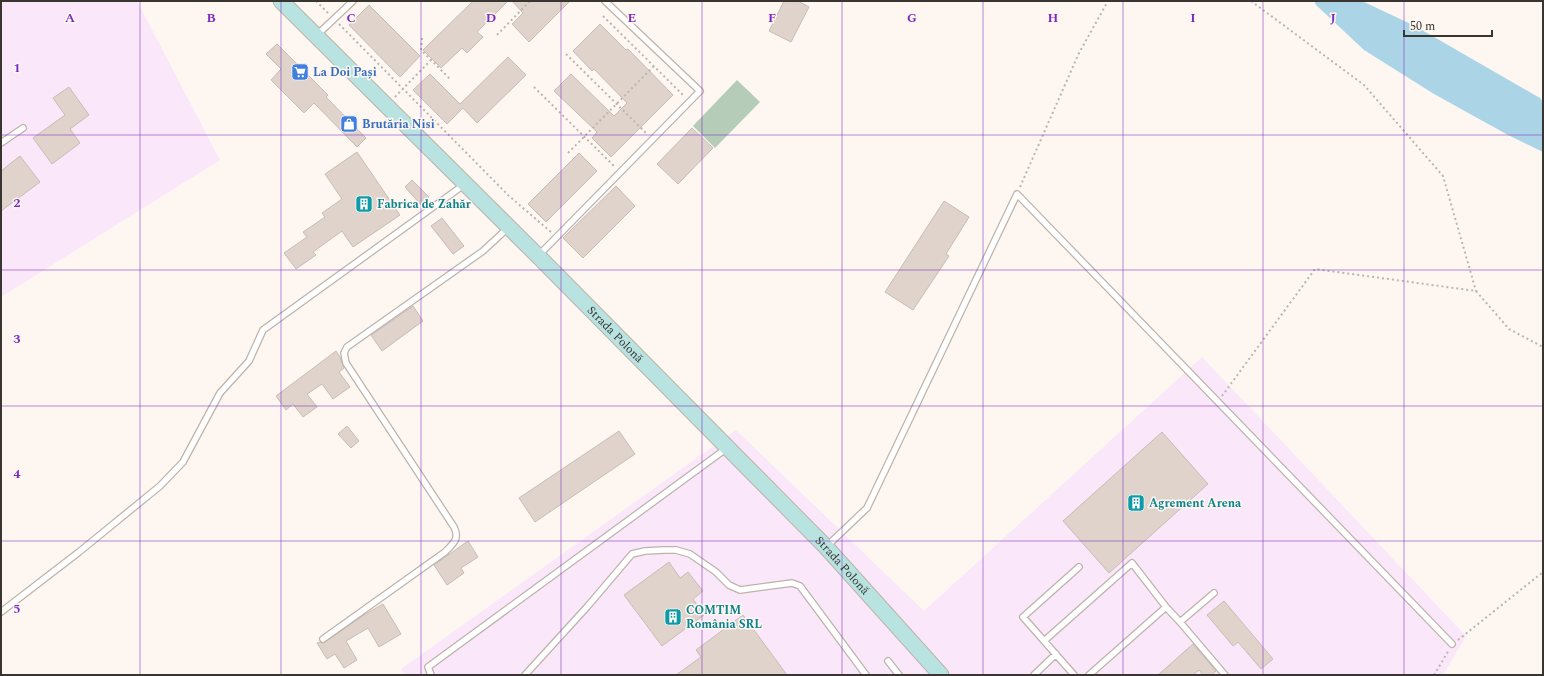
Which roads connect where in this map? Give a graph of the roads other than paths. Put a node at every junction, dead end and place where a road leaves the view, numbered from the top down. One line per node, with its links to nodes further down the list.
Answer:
1 (281, 1): 4 (main road, Strada Polonă)
2 (353, 1): 4 (lane)
3 (606, 1): 9 (lane)
4 (316, 36): 7 (main road, Strada Polonă)
5 (23, 128): 6 (lane)
6 (1, 143)
7 (465, 184): 8 (main road, Strada Polonă); 15 (lane)
8 (509, 227): 9 (main road, Strada Polonă); 17 (lane)
9 (538, 256): 10 (main road, Strada Polonă)
10 (728, 447): 11 (main road, Strada Polonă); 22 (lane)
11 (826, 547): 19 (lane); 26 (main road, Strada Polonă)
12 (1079, 567): 18 (lane)
13 (1214, 593): 16 (lane)
14 (1166, 607): 16 (lane); 18 (lane); 29 (lane)
15 (1, 612)
16 (1180, 622): 30 (lane)
17 (323, 639)
18 (1044, 641): 20 (lane)
19 (1452, 644)
20 (1056, 654): 27 (lane); 28 (lane)
21 (888, 661): 25 (lane)
22 (431, 675)
23 (525, 675): 24 (lane)
24 (866, 675)
25 (899, 675)
26 (942, 675)
27 (1034, 675)
28 (1074, 675)
29 (1089, 675)
30 (1225, 675)

